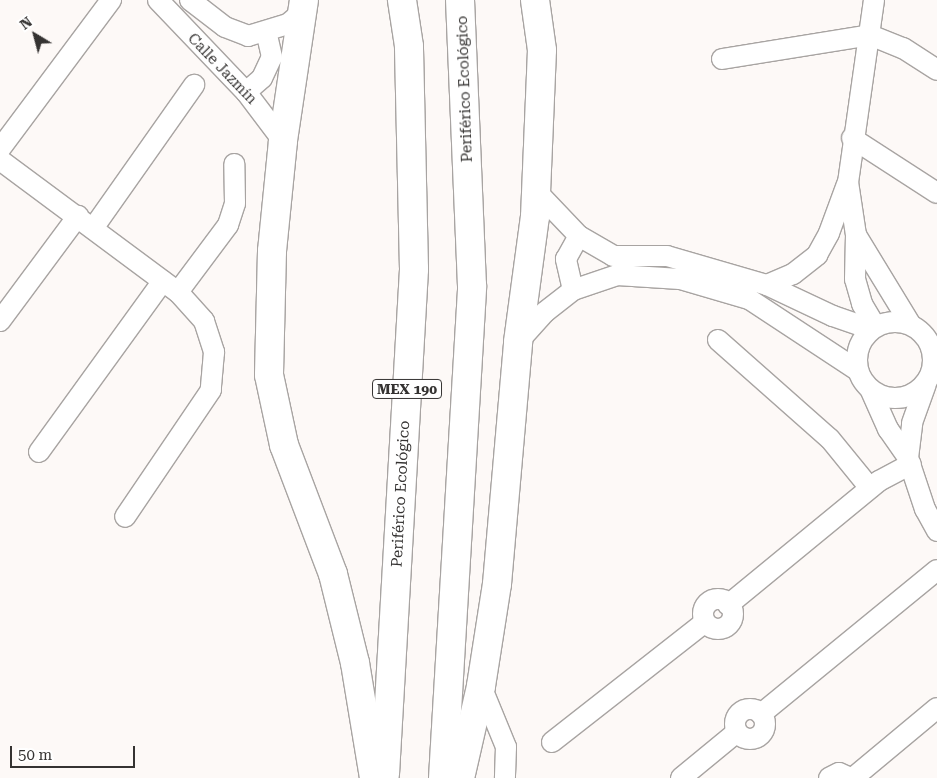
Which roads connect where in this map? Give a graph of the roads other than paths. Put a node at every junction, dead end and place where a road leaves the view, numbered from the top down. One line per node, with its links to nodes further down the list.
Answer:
1 (111, 0): 17 (street)
2 (158, 0): 14 (street, Calle Jazmín)
3 (190, 0): 9 (street, Calle Jazmín)
4 (402, 0): 48 (highway, Periférico Ecológico / MEX 190)
5 (460, 0): 49 (highway, Periférico Ecológico)
6 (535, 0): 21 (highway)
7 (874, 0): 10 (street)
8 (303, 6): 9 (street, Calle Jazmín); 16 (highway)
9 (266, 32): 14 (street)
10 (870, 35): 11 (street); 12 (street); 15 (street)
11 (722, 59)
12 (937, 70)
13 (194, 85): 24 (street)
14 (246, 92): 16 (street, Calle Jazmín)
15 (852, 138): 20 (street); 22 (street)
16 (283, 140): 47 (highway)
17 (0, 149)
18 (0, 160): 23 (street)
19 (234, 164): 28 (street)
20 (848, 182): 25 (street); 27 (street)
21 (537, 192): 26 (street); 34 (highway)
22 (937, 193)
23 (78, 216): 24 (street); 30 (street)
24 (94, 227): 28 (street)
25 (856, 235): 31 (street); 32 (street)
26 (579, 236): 27 (street); 29 (street)
27 (767, 285): 31 (street)
28 (170, 287): 38 (street); 41 (street)
29 (573, 290): 34 (street); 35 (street)
30 (0, 321)
31 (872, 328): 32 (street); 35 (street)
32 (923, 328): 36 (street)
33 (718, 340): 40 (street)
34 (518, 342): 44 (highway)
35 (857, 370): 37 (street)
36 (932, 373): 37 (street); 39 (street)
37 (872, 391): 39 (street)
38 (40, 452)
39 (909, 461): 40 (street); 42 (street)
40 (870, 488): 46 (street)
41 (125, 517)
42 (937, 531)
43 (937, 570): 52 (street)
44 (481, 686): 50 (highway); 51 (street)
45 (937, 708): 54 (street)
46 (552, 742)
47 (374, 778)
48 (384, 778)
49 (443, 778)
50 (460, 778)
51 (505, 778)
52 (681, 778)
53 (829, 778): 54 (street)
54 (852, 778)

